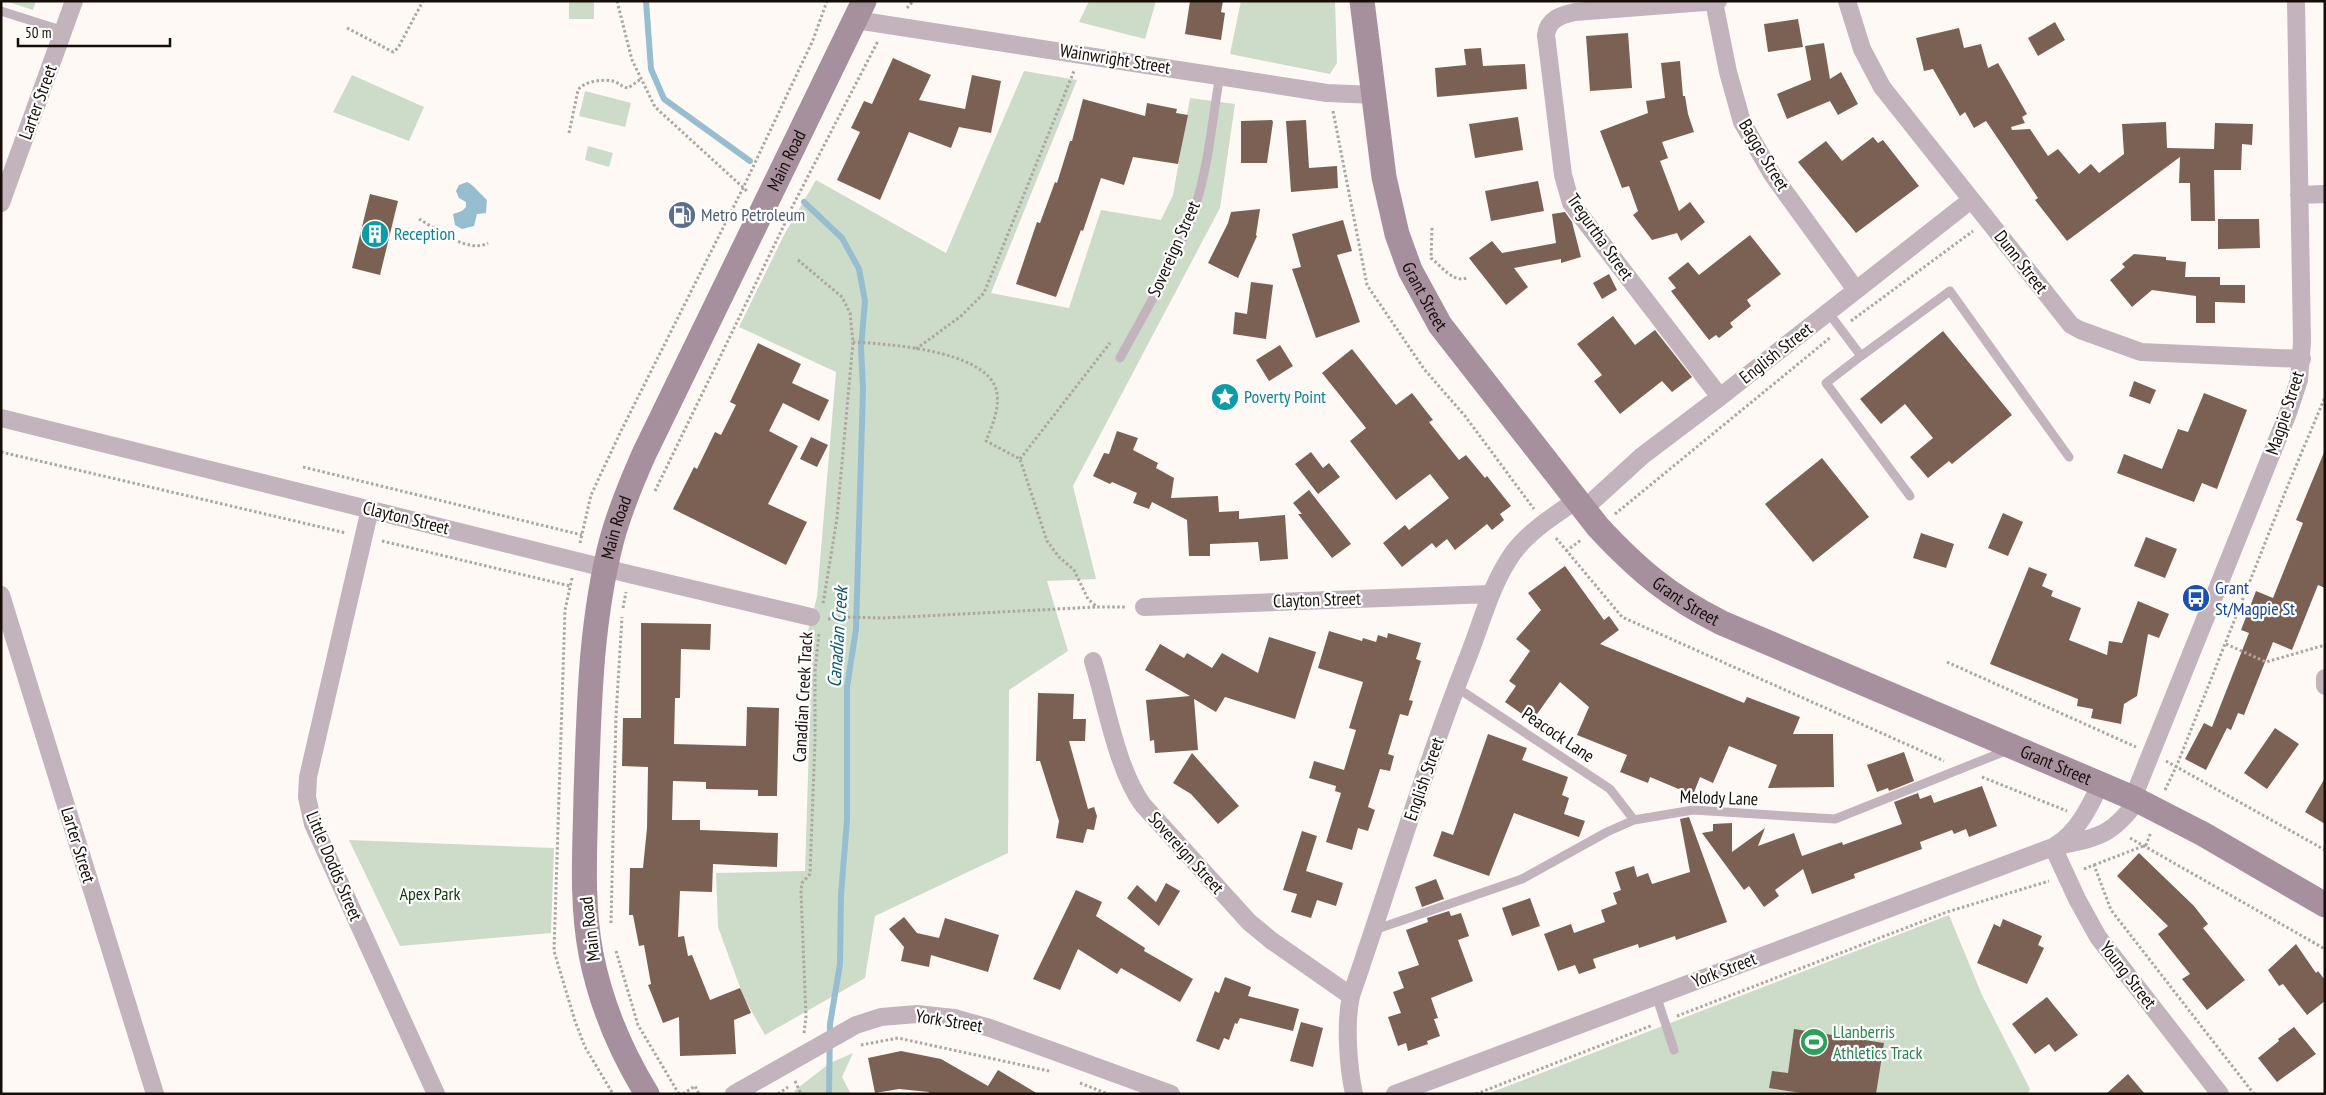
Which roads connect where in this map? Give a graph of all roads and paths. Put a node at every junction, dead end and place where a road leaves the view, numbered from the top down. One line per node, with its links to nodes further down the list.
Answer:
1 (74, 1): 13 (street, Larter Street)
2 (423, 1): 12 (path)
3 (617, 1): 17 (path)
4 (828, 1): 20 (path)
5 (1362, 1): 18 (main road, Grant Street)
6 (1718, 1): 9 (street)
7 (1847, 1): 24 (street, Dunn Street)
8 (2296, 1): 23 (street, Magpie Street)
9 (1714, 2): 32 (street, Bagge Street); 41 (street, Tregurtha Street)
10 (1, 11): 13 (lane)
11 (860, 11): 15 (street, Wainwright Street); 55 (main road, Main Road)
12 (347, 28)
13 (64, 31): 25 (street, Larter Street)
14 (880, 38): 49 (path)
15 (1080, 54): 16 (street, Wainwright Street); 37 (path)
16 (1220, 75): 18 (street, Wainwright Street); 39 (lane, Sovereign Street)
17 (641, 79): 19 (path); 20 (path)
18 (1374, 95): 51 (main road, Grant Street)
19 (569, 133)
20 (744, 186): 21 (path); 47 (path)
21 (747, 191)
22 (2325, 194): 23 (street)
23 (2299, 195): 40 (street, Magpie Street)
24 (1971, 200): 27 (street, Dunn Street); 32 (street, English Street)
25 (1, 203)
26 (419, 219): 29 (path)
27 (1988, 220): 34 (path); 40 (street, Dunn Street)
28 (1432, 228): 31 (path)
29 (488, 243)
30 (798, 260): 36 (path, Canadian Creek Track)
31 (1467, 278)
32 (1856, 290): 33 (street, English Street)
33 (1828, 312): 34 (lane); 41 (street, English Street)
34 (1841, 329): 38 (lane); 51 (path)
35 (1115, 336): 46 (path)
36 (854, 342): 37 (path); 63 (path, Canadian Creek Track)
37 (916, 349): 46 (path)
38 (1861, 356): 45 (lane); 48 (lane)
39 (1120, 358)
40 (2302, 360): 73 (street, Magpie Street)
41 (1720, 397): 51 (street, English Street)
42 (2325, 397): 64 (path)
43 (1, 418): 50 (street, Clayton Street)
44 (1, 452): 53 (path)
45 (2069, 457)
46 (1020, 459): 60 (path)
47 (303, 467)
48 (1910, 496)
49 (650, 500)
50 (370, 509): 53 (street, Little Dodds Street); 55 (street, Clayton Street)
51 (1586, 512): 52 (street, English Street); 54 (path); 70 (main road, Grant Street)
52 (1544, 523): 54 (path); 58 (street, English Street)
53 (364, 537): 57 (path); 95 (street, Little Dodds Street)
54 (1566, 551): 71 (path)
55 (605, 568): 56 (street, Clayton Street); 96 (main road, Main Road)
56 (629, 574): 63 (street, Clayton Street); 82 (path)
57 (570, 586)
58 (1491, 594): 61 (street, Clayton Street); 69 (street, English Street)
59 (1, 595): 94 (street, Larter Street)
60 (1097, 607): 61 (path); 62 (path)
61 (1144, 607)
62 (842, 617)
63 (818, 619): 91 (path, Canadian Creek Track)
64 (2226, 644): 65 (path); 73 (path)
65 (2325, 645)
66 (1093, 660): 87 (street, Sovereign Street)
67 (2325, 678): 68 (street)
68 (2325, 686)
69 (1456, 687): 75 (lane, Peacock Lane); 83 (street, English Street)
70 (2013, 748): 71 (lane, Melody Lane); 72 (main road, Grant Street)
71 (1963, 769): 74 (path); 75 (lane, Melody Lane)
72 (2100, 785): 73 (main road, Grant Street); 74 (street, York Street)
73 (2143, 803): 76 (street, York Street); 77 (path); 81 (main road, Grant Street)
74 (2082, 817): 78 (street, York Street)
75 (1634, 820): 83 (lane, Melody Lane)
76 (2111, 830): 77 (path); 78 (street, York Street)
77 (2146, 845): 79 (path); 85 (path)
78 (2053, 847): 80 (street, Young Street); 86 (street, York Street)
79 (2094, 865): 80 (path); 108 (path)
80 (2066, 875): 88 (path); 107 (street, Young Street)
81 (2325, 905)
82 (612, 926)
83 (1374, 930): 87 (street, English Street)
84 (615, 949): 97 (path)
85 (2325, 949)
86 (1656, 995): 88 (lane); 105 (street, York Street)
87 (1351, 996): 104 (street, English Street)
88 (1664, 1021): 90 (lane); 106 (path)
89 (852, 1046): 92 (path)
90 (1674, 1050)
91 (799, 1056): 100 (street, York Street); 101 (path, Canadian Creek Track); 103 (street, York Street)
92 (1058, 1074)
93 (1075, 1081): 102 (path)
94 (155, 1094)
95 (436, 1094)
96 (647, 1094)
97 (678, 1094)
98 (683, 1094): 99 (path)
99 (699, 1094)
100 (734, 1094)
101 (801, 1094)
102 (1108, 1094)
103 (1172, 1094)
104 (1354, 1094)
105 (1395, 1094)
106 (1476, 1094)
107 (2220, 1094)
108 (2254, 1094)

